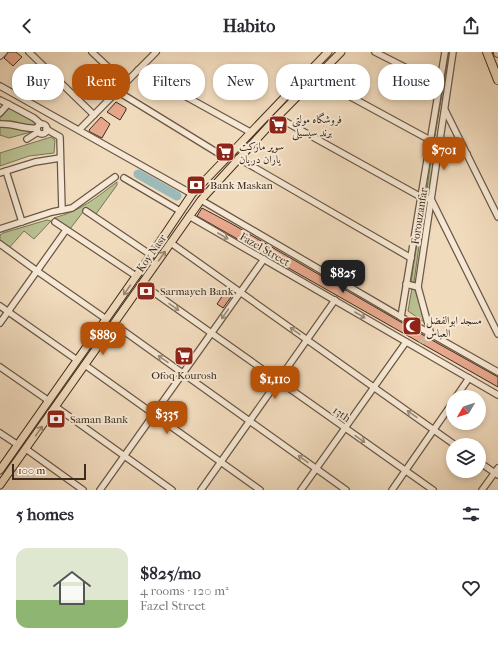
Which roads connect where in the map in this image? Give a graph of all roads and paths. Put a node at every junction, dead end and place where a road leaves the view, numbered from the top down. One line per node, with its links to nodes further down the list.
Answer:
1 (4, 52): 12 (street)
2 (29, 52): 32 (street)
3 (92, 52): 13 (street)
4 (156, 52): 14 (street)
5 (328, 52): 39 (main road, Koy Nasr)
6 (341, 52): 15 (main road, Koy Nasr)
7 (375, 52): 16 (street)
8 (445, 52): 17 (street, Forouzanfar)
9 (453, 52): 30 (street, Forouzanfar)
10 (482, 52): 19 (highway)
11 (487, 52): 19 (highway)
12 (0, 56)
13 (105, 64)
14 (144, 64)
15 (329, 64)
16 (398, 64)
17 (443, 64)
18 (138, 70): 20 (street)
19 (496, 76)
20 (130, 78)
21 (0, 86): 38 (street)
22 (130, 98): 45 (street)
23 (0, 100): 29 (street)
24 (109, 100): 32 (street)
25 (192, 100): 39 (street)
26 (294, 100): 33 (main road, Koy Nasr)
27 (356, 100): 41 (street)
28 (437, 100): 41 (street, Forouzanfar)
29 (8, 104): 31 (street); 35 (street)
30 (445, 110): 42 (street, Forouzanfar); 43 (street)
31 (0, 113)
32 (94, 115): 38 (street)
33 (278, 116): 46 (main road, Koy Nasr); 52 (street)
34 (0, 124): 37 (street)
35 (41, 124): 36 (street); 37 (street)
36 (46, 129): 37 (street); 44 (street)
37 (38, 130): 40 (street)
38 (78, 130): 51 (street)
39 (250, 132): 45 (main road, Koy Nasr)
40 (27, 139)
41 (430, 140): 42 (street); 52 (street, Forouzanfar)
42 (439, 142): 43 (street); 53 (street, Forouzanfar)
43 (466, 154): 59 (street)
44 (60, 158): 47 (street); 55 (street)
45 (226, 158): 51 (main road, Koy Nasr)
46 (238, 158): 54 (main road, Koy Nasr); 67 (street)
47 (6, 172): 48 (street); 60 (street)
48 (0, 174)
49 (114, 177): 55 (street)
50 (124, 178): 57 (street)
51 (192, 194): 57 (main road, Koy Nasr)
52 (421, 197): 53 (street); 67 (street, Forouzanfar)
53 (431, 199): 73 (street, Forouzanfar); 83 (street)
54 (201, 200): 58 (main road, Koy Nasr); 78 (street, Fazel Street)
55 (62, 210): 60 (street)
56 (86, 211): 66 (street)
57 (180, 211): 66 (main road, Koy Nasr)
58 (189, 216): 64 (main road, Koy Nasr); 68 (street, Fazel Street, one-way to 68)
59 (498, 217)
60 (22, 222): 62 (street)
61 (55, 222): 63 (street)
62 (0, 228)
63 (66, 230): 69 (street); 70 (street)
64 (171, 243): 71 (main road, Koy Nasr, one-way to 64); 74 (street)
65 (0, 244): 69 (street)
66 (151, 255): 70 (main road, Koy Nasr)
67 (410, 258): 72 (street, Forouzanfar)
68 (264, 259): 74 (street); 75 (street, Fazel Street)
69 (37, 271): 77 (street); 79 (street)
70 (136, 276): 79 (main road, Koy Nasr, one-way to 79)
71 (142, 284): 81 (main road, Koy Nasr); 82 (street, 13th, one-way to 82)
72 (406, 284): 73 (street); 78 (street, Forouzanfar)
73 (418, 287): 84 (street, Forouzanfar)
74 (240, 292): 82 (street, one-way to 82); 85 (street, one-way to 74)
75 (335, 300): 85 (street); 86 (street, Fazel Street, one-way to 86)
76 (0, 306): 77 (street)
77 (8, 312): 80 (street); 87 (street)
78 (400, 317): 84 (street, Fazel Street)
79 (106, 319): 87 (main road, Koy Nasr)
80 (0, 323)
81 (114, 324): 88 (main road, Koy Nasr); 91 (street, one-way to 81)
82 (211, 333): 91 (street); 93 (street, 13th)
83 (498, 334)
84 (428, 335): 90 (street, Fazel Street)
85 (307, 340): 93 (street); 94 (street)
86 (406, 342): 92 (street, Fazel Street); 94 (street)
87 (77, 360): 97 (main road, Koy Nasr)
88 (85, 366): 98 (main road, Koy Nasr); 100 (street)
89 (0, 367): 97 (street)
90 (498, 372)
91 (183, 373): 100 (street); 101 (street)
92 (470, 378): 95 (street); 96 (street, Fazel Street)
93 (278, 381): 101 (street); 102 (street, 13th)
94 (374, 387): 102 (street); 103 (street, one-way to 94)
95 (462, 390)
96 (498, 395)
97 (49, 401): 106 (main road, Koy Nasr)
98 (56, 407): 107 (main road, Koy Nasr, one-way to 98); 108 (street)
99 (446, 412): 103 (street)
100 (154, 415): 108 (street); 109 (street)
101 (250, 421): 109 (street); 111 (street, one-way to 101)
102 (345, 428): 111 (street); 113 (street, 13th, one-way to 113)
103 (434, 430): 105 (street); 113 (street)
104 (0, 433): 106 (street)
105 (446, 439)
106 (18, 445): 112 (main road, Koy Nasr)
107 (26, 449): 115 (main road, Koy Nasr); 116 (street)
108 (124, 456): 117 (street); 118 (street)
109 (220, 462): 119 (street); 120 (street)
110 (486, 466): 114 (street)
111 (317, 469): 121 (street); 122 (street)
112 (0, 470)
113 (405, 471): 123 (street); 124 (street, 13th)
114 (497, 472): 125 (street)
115 (0, 485)
116 (83, 490)
117 (100, 490)
118 (172, 490)
119 (201, 490)
120 (260, 490)
121 (302, 490)
122 (346, 490)
123 (392, 490)
124 (433, 490)
125 (482, 490)

